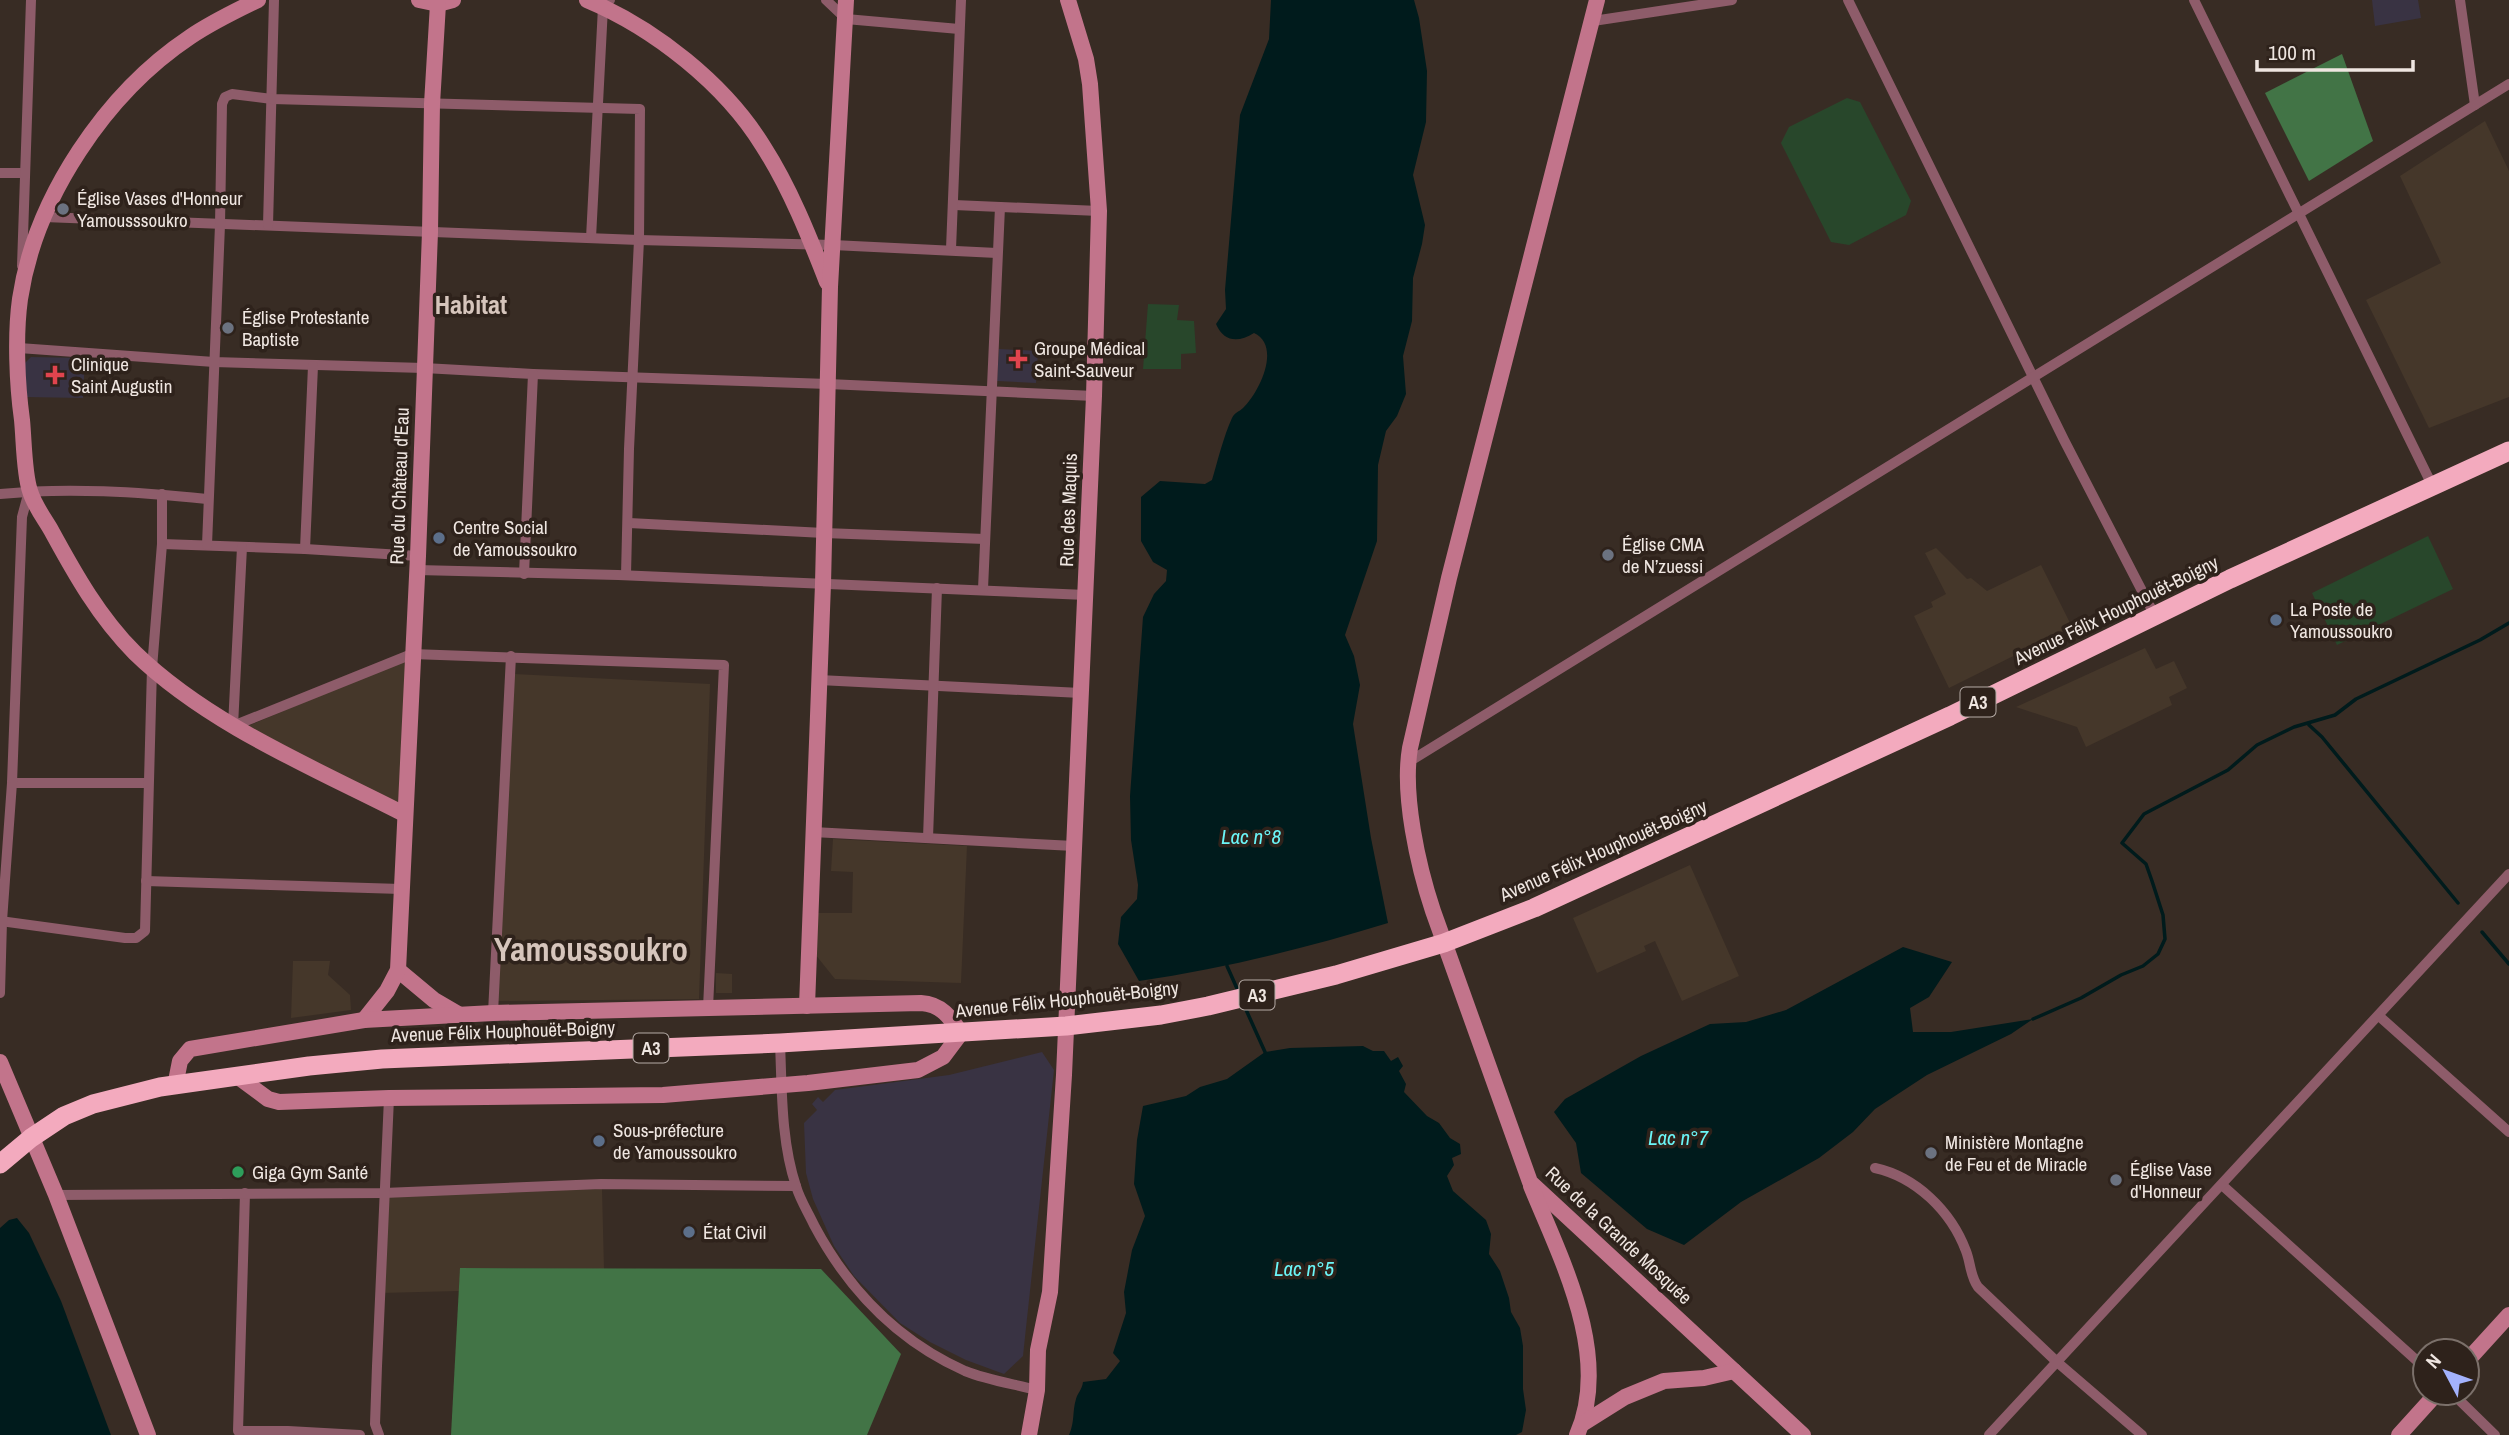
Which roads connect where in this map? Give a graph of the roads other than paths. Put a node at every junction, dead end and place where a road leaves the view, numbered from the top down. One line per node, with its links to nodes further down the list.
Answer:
1 (31, 0): 26 (street)
2 (258, 0): 31 (street)
3 (274, 0): 21 (street)
4 (419, 0): 15 (street)
5 (587, 0): 16 (street)
6 (826, 0): 17 (street)
7 (846, 0): 17 (street)
8 (961, 0): 19 (street)
9 (1068, 0): 29 (street, Rue des Maquis)
10 (1597, 0): 18 (street, Rue de la Grande Mosquée)
11 (1732, 0): 18 (street)
12 (1848, 0): 49 (street)
13 (2194, 0): 30 (street)
14 (2460, 0): 23 (street)
15 (445, 2): 22 (street, Rue du Château d'Eau)
16 (607, 3): 24 (street); 37 (street)
17 (846, 19): 19 (street); 38 (street)
18 (1593, 21): 81 (street, Rue de la Grande Mosquée)
19 (960, 29): 27 (street)
20 (2509, 84): 23 (street)
21 (272, 99): 22 (street); 32 (street); 33 (street)
22 (432, 104): 24 (street); 34 (street, Rue du Château d'Eau)
23 (2474, 106): 30 (street)
24 (596, 109): 35 (street); 36 (street)
25 (0, 173): 26 (street)
26 (24, 173): 42 (street)
27 (954, 205): 28 (street); 39 (street)
28 (1000, 207): 29 (street); 40 (street)
29 (1100, 211): 52 (street, Rue des Maquis)
30 (2298, 215): 49 (street); 54 (street)
31 (44, 218): 32 (street); 42 (street)
32 (220, 225): 33 (street); 44 (street)
33 (268, 225): 34 (street)
34 (430, 232): 35 (street); 46 (street, Rue du Château d'Eau)
35 (591, 238): 36 (street)
36 (639, 240): 37 (street); 48 (street)
37 (813, 245): 38 (street); 41 (street)
38 (833, 245): 39 (street); 41 (street)
39 (951, 249): 40 (street)
40 (997, 253): 51 (street)
41 (830, 288): 50 (street)
42 (20, 300): 43 (street)
43 (19, 348): 44 (street); 55 (street)
44 (214, 362): 45 (street); 58 (street)
45 (313, 366): 46 (street); 65 (street)
46 (424, 368): 47 (street); 66 (street, Rue du Château d'Eau)
47 (533, 374): 48 (street); 67 (street)
48 (632, 378): 50 (street); 59 (street)
49 (2034, 378): 73 (street); 81 (street)
50 (828, 384): 51 (street); 60 (street)
51 (990, 393): 52 (street); 61 (street)
52 (1094, 396): 72 (street, Rue des Maquis)
53 (2509, 451): 54 (highway, Avenue Félix Houphouët-Boigny / A3)
54 (2432, 485): 73 (highway, Avenue Félix Houphouët-Boigny / A3)
55 (29, 491): 56 (street); 57 (street); 76 (street); 82 (street)
56 (0, 494)
57 (162, 494): 58 (street); 62 (street)
58 (207, 499): 63 (street)
59 (629, 523): 60 (street); 68 (street)
60 (824, 533): 61 (street); 69 (street)
61 (985, 539): 71 (street)
62 (162, 544): 63 (street); 76 (street)
63 (206, 545): 64 (street)
64 (242, 547): 65 (street); 80 (street)
65 (305, 549): 66 (street)
66 (418, 563): 67 (street); 74 (street, Rue du Château d'Eau)
67 (524, 574): 68 (street)
68 (626, 575): 69 (street)
69 (823, 584): 70 (street); 77 (street)
70 (937, 588): 71 (street); 78 (street)
71 (983, 589): 72 (street)
72 (1086, 595): 79 (street, Rue des Maquis)
73 (2155, 616): 92 (highway, Avenue Félix Houphouët-Boigny / A3)
74 (412, 654): 75 (street); 80 (street); 84 (street, Rue du Château d'Eau)
75 (511, 656): 96 (street); 97 (street)
76 (152, 668): 80 (street); 83 (street)
77 (818, 680): 78 (street); 85 (street)
78 (932, 685): 79 (street); 86 (street)
79 (1081, 692): 87 (street, Rue des Maquis)
80 (233, 726): 84 (street)
81 (1407, 763): 92 (street, Rue de la Grande Mosquée)
82 (12, 783): 83 (street); 91 (street)
83 (148, 783): 89 (street)
84 (404, 814): 90 (street, Rue du Château d'Eau)
85 (813, 832): 86 (street); 95 (street)
86 (928, 838): 87 (street)
87 (1074, 846): 101 (street, Rue des Maquis)
88 (2509, 874): 99 (street)
89 (146, 881): 90 (street); 91 (street)
90 (401, 889): 93 (street, Rue du Château d'Eau)
91 (1, 921): 94 (street)
92 (1444, 943): 101 (highway, Avenue Félix Houphouët-Boigny / A3); 113 (street, Rue de la Grande Mosquée)
93 (398, 970): 98 (street); 100 (street, Rue du Château d'Eau)
94 (0, 993)
95 (807, 1006): 96 (street); 102 (street)
96 (708, 1007): 97 (street)
97 (493, 1013): 98 (street)
98 (459, 1015): 100 (street)
99 (2379, 1016): 109 (street); 114 (street)
100 (364, 1020): 106 (street)
101 (1066, 1026): 102 (highway, Avenue Félix Houphouët-Boigny / A3); 124 (street, Rue des Maquis)
102 (961, 1033): 103 (highway, Avenue Félix Houphouët-Boigny / A3); 107 (street)
103 (780, 1043): 105 (highway, Avenue Félix Houphouët-Boigny / A3); 107 (street)
104 (0, 1062): 110 (street)
105 (237, 1076): 106 (highway, Avenue Félix Houphouët-Boigny / A3); 108 (street)
106 (175, 1086): 110 (highway, Avenue Félix Houphouët-Boigny / A3)
107 (782, 1086): 108 (street); 115 (street)
108 (389, 1098): 117 (street)
109 (2509, 1132)
110 (31, 1138): 111 (highway, A3); 118 (street)
111 (0, 1164)
112 (1875, 1168): 122 (street)
113 (1530, 1182): 123 (street, Rue de la Grande Mosquée); 127 (street)
114 (2222, 1185): 121 (street); 122 (street)
115 (796, 1186): 117 (street); 124 (street)
116 (245, 1193): 117 (street); 118 (street); 128 (street)
117 (384, 1193): 131 (street)
118 (56, 1195): 129 (street)
119 (2509, 1315): 120 (street)
120 (2481, 1346)
121 (2411, 1355)
122 (2057, 1362): 134 (street); 135 (street)
123 (1734, 1371): 127 (street); 133 (street, Rue de la Grande Mosquée)
124 (1037, 1390): 132 (street, Rue des Maquis)
125 (2424, 1407): 136 (street)
126 (2466, 1407): 137 (street)
127 (1580, 1429)
128 (288, 1433): 130 (street)
129 (149, 1435)
130 (360, 1435)
131 (379, 1435)
132 (1029, 1435)
133 (1803, 1435)
134 (1989, 1435)
135 (2142, 1435)
136 (2399, 1435)
137 (2495, 1435)

